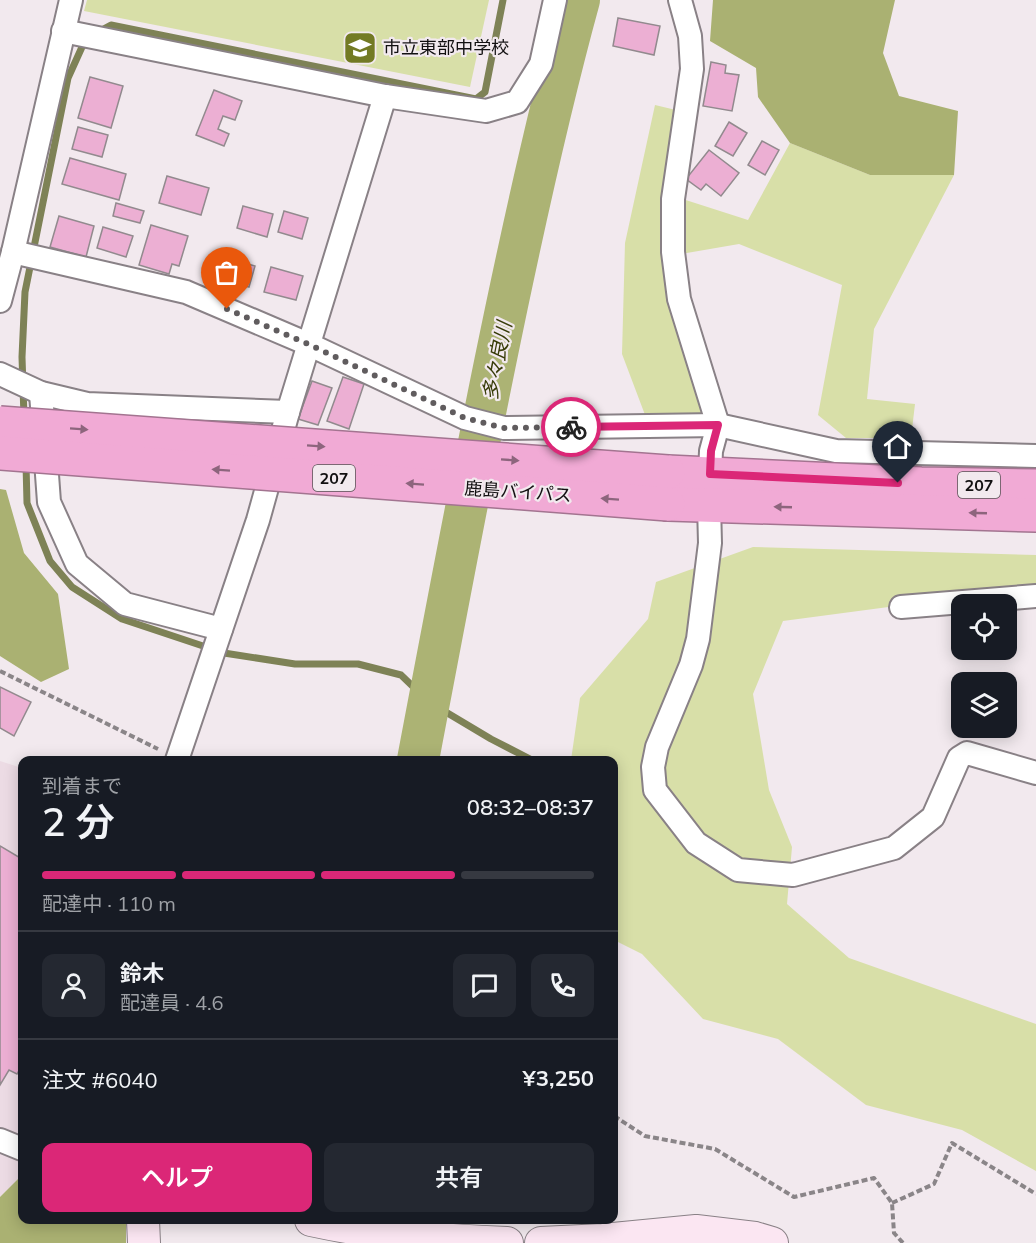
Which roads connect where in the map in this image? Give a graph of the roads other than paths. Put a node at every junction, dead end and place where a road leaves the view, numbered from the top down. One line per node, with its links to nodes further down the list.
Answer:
1 (71, 0): 4 (street)
2 (555, 0): 5 (street)
3 (680, 0): 13 (street)
4 (82, 34): 5 (street); 6 (street)
5 (385, 96): 8 (street)
6 (13, 252): 7 (street); 8 (street)
7 (0, 301)
8 (308, 344): 11 (street); 13 (street)
9 (0, 374): 10 (street)
10 (41, 393): 11 (street); 21 (street)
11 (288, 412): 21 (street)
12 (0, 423): 17 (highway, 鹿島バイパス / 207, one-way to 17, bridge)
13 (718, 425): 15 (street); 17 (street)
14 (0, 453): 17 (highway, 鹿島バイパス / 207, one-way to 14, bridge)
15 (1036, 456)
16 (1036, 486): 17 (highway, 鹿島バイパス / 207)
17 (710, 489): 18 (highway, 鹿島バイパス / 207, one-way to 17); 23 (street)
18 (1036, 515)
19 (1036, 596): 20 (street)
20 (902, 607)
21 (221, 629): 22 (street)
22 (178, 756)
23 (1036, 773)
24 (0, 1140): 25 (street)
25 (18, 1147)
26 (143, 1224): 28 (street)
27 (332, 1224): 29 (street)
28 (144, 1243)
29 (507, 1243)
30 (541, 1243): 31 (street)
31 (772, 1243)

